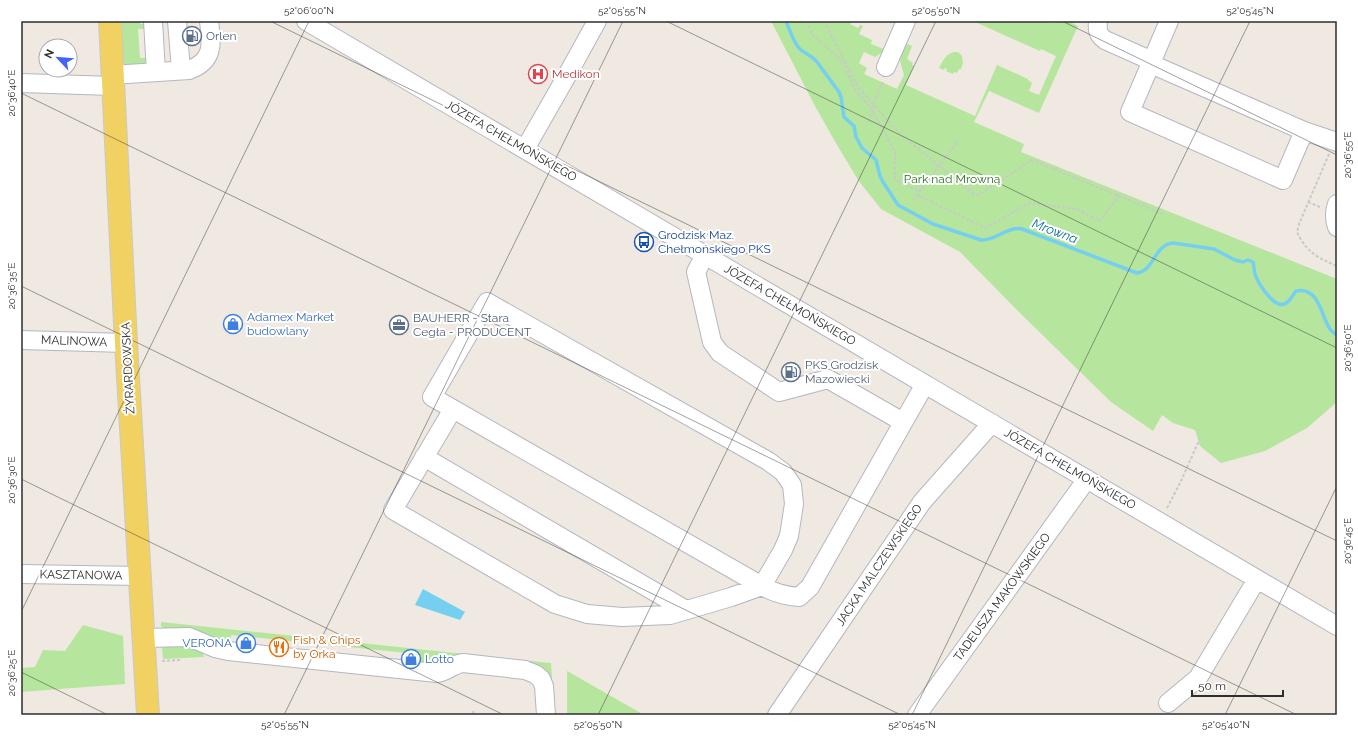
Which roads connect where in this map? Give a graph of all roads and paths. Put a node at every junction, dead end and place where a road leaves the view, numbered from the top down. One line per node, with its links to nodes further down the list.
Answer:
1 (110, 21): 16 (main road, ŻYRARDOWSKA)
2 (209, 21): 14 (street)
3 (306, 21): 24 (street, JÓZEFA CHEŁMOŃSKIEGO)
4 (596, 21): 24 (street)
5 (807, 21): 19 (path)
6 (824, 21): 18 (path)
7 (906, 21): 13 (street)
8 (1098, 21): 12 (street)
9 (1169, 21): 12 (street)
10 (178, 32): 11 (street); 14 (street)
11 (154, 33): 15 (street)
12 (1151, 62): 21 (street); 21 (street)
13 (886, 67): 18 (path)
14 (181, 70): 15 (street)
15 (156, 72): 16 (street)
16 (112, 80): 17 (street); 36 (main road, ŻYRARDOWSKA)
17 (21, 83)
18 (872, 104): 19 (path); 25 (path)
19 (873, 111): 20 (path); 26 (path)
20 (868, 122)
21 (1304, 131): 23 (street)
22 (958, 141): 25 (path)
23 (1336, 141): 34 (path)
24 (525, 149): 33 (street, JÓZEFA CHEŁMOŃSKIEGO)
25 (940, 166): 26 (path); 27 (path)
26 (920, 192): 28 (path)
27 (1119, 195): 28 (path); 31 (path)
28 (917, 196): 29 (path)
29 (913, 200)
30 (1337, 204): 32 (street)
31 (1163, 214)
32 (1337, 227)
33 (705, 255): 37 (street, JÓZEFA CHEŁMOŃSKIEGO); 39 (street)
34 (1337, 266)
35 (21, 340): 36 (street, MALINOWA)
36 (126, 343): 46 (main road, ŻYRARDOWSKA)
37 (925, 384): 39 (street); 40 (street, JÓZEFA CHEŁMOŃSKIEGO)
38 (453, 409): 42 (street); 48 (street); 48 (street)
39 (903, 422): 48 (street)
40 (992, 423): 43 (street, JÓZEFA CHEŁMOŃSKIEGO); 59 (street, JACKA MALCZEWSKIEGO)
41 (1201, 436): 44 (path)
42 (424, 457): 49 (street); 49 (street)
43 (1087, 479): 47 (street, JÓZEFA CHEŁMOŃSKIEGO); 60 (street, TADEUSZA MAKOWSKIEGO)
44 (1166, 510)
45 (21, 574): 46 (street, KASZTANOWA)
46 (140, 576): 51 (main road, ŻYRARDOWSKA)
47 (1257, 579): 50 (street, JÓZEFA CHEŁMOŃSKIEGO); 54 (street)
48 (762, 586): 49 (street)
49 (686, 610)
50 (1337, 626)
51 (144, 638): 56 (main road, ŻYRARDOWSKA); 58 (street)
52 (180, 660): 53 (path)
53 (162, 661)
54 (1168, 703)
55 (473, 711): 57 (path)
56 (148, 715)
57 (474, 715)
58 (546, 715)
59 (777, 715)
60 (917, 715)

